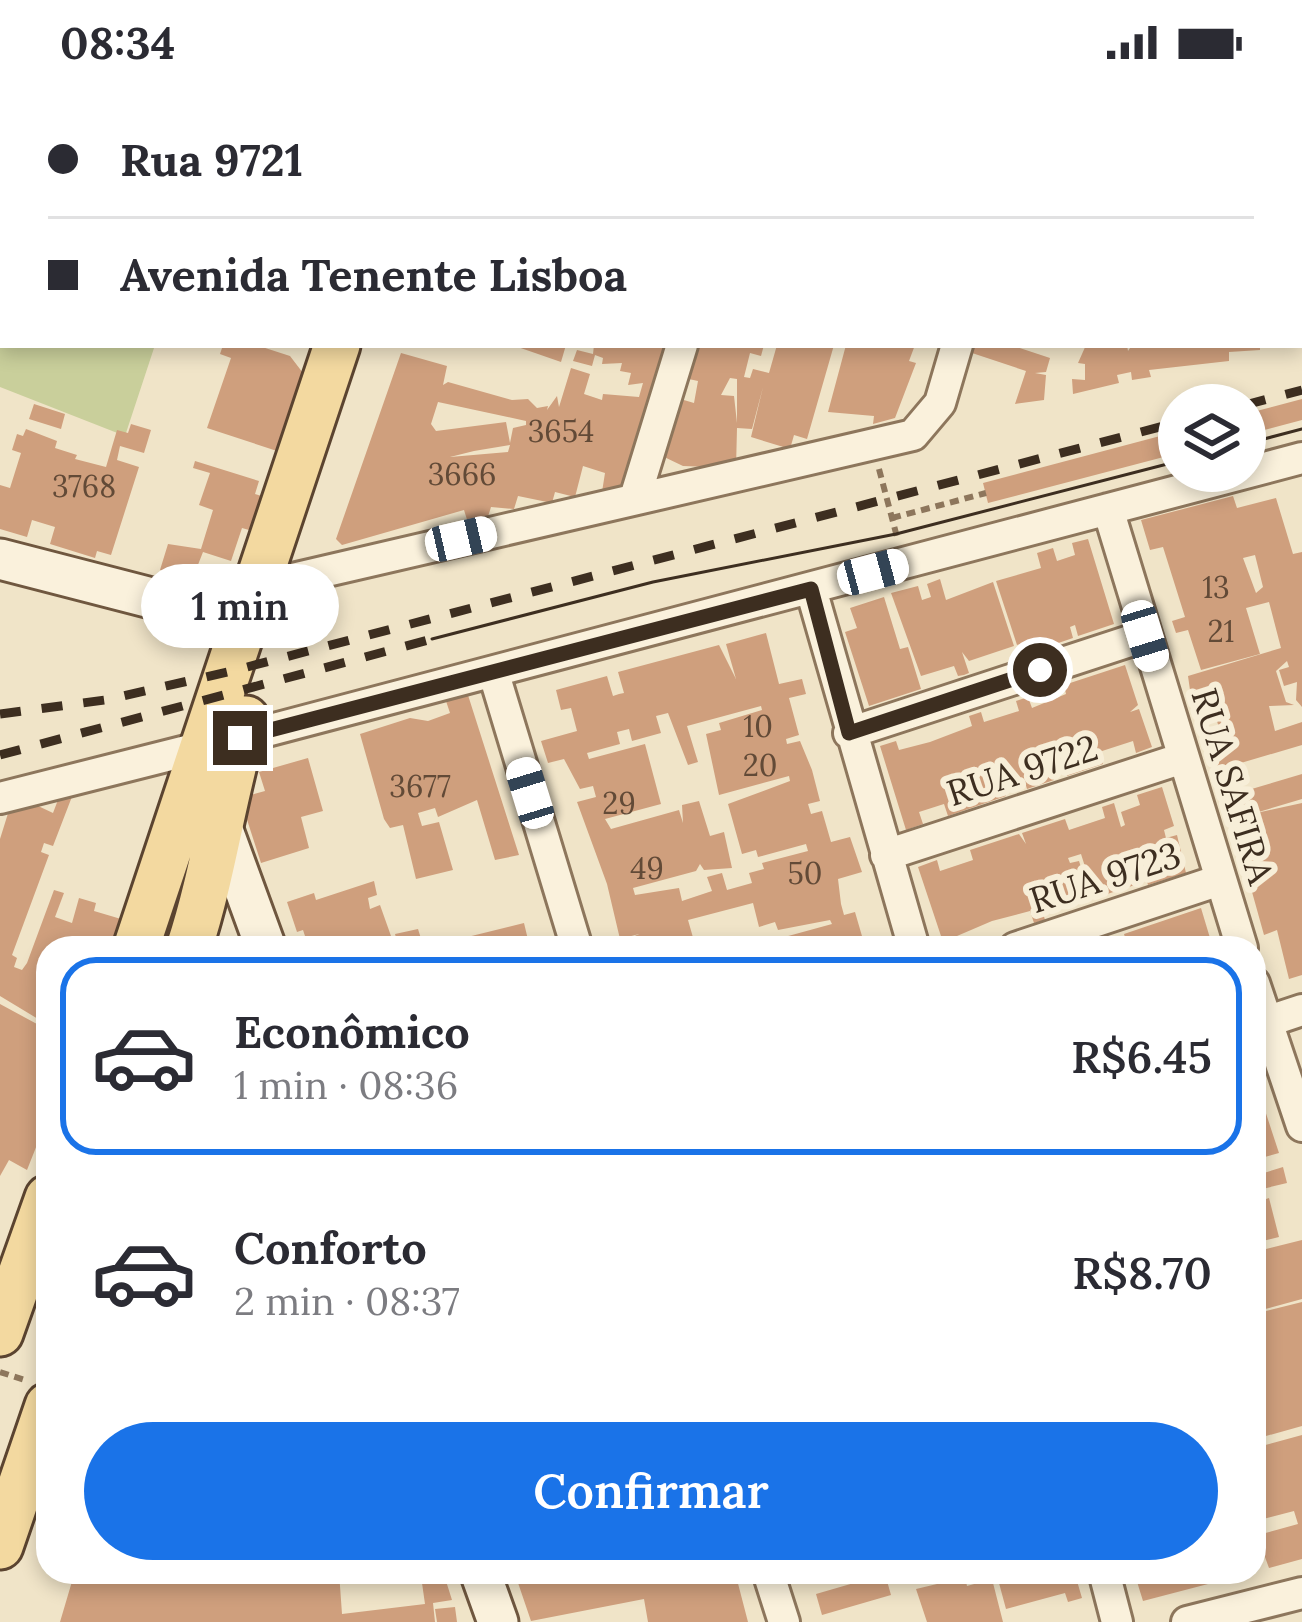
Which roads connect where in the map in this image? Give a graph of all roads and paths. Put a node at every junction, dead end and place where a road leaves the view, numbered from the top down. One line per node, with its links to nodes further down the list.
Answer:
1 (336, 348): 15 (main road)
2 (365, 348): 13 (main road)
3 (681, 348): 8 (street)
4 (956, 348): 5 (street)
5 (873, 448): 8 (street); 10 (path)
6 (1302, 458): 9 (street)
7 (986, 493): 10 (path)
8 (634, 498): 13 (street)
9 (1108, 509): 12 (street); 16 (street, RUA SAFIRA)
10 (892, 518): 12 (path)
11 (0, 559): 15 (street)
12 (904, 564): 14 (street)
13 (288, 580): 19 (main road)
14 (811, 589): 17 (street); 18 (street)
15 (248, 622): 19 (main road)
16 (1145, 636): 18 (street); 20 (street, RUA SAFIRA)
17 (494, 674): 19 (street); 28 (street)
18 (849, 733): 23 (street)
19 (223, 742): 21 (street); 22 (main road); 25 (main road)
20 (1183, 758): 23 (street, RUA 9722); 24 (street, RUA SAFIRA)
21 (0, 797)
22 (220, 822): 26 (main road); 27 (street)
23 (886, 855): 29 (street)
24 (1220, 880): 30 (street, RUA 9723); 31 (street, RUA SAFIRA)
25 (141, 936)
26 (193, 936)
27 (262, 936)
28 (573, 936)
29 (910, 936)
30 (1051, 936)
31 (1238, 936)
32 (1302, 1010): 33 (street)
33 (1266, 1022)
34 (1266, 1036): 35 (street)
35 (1302, 1126)
36 (36, 1232): 37 (main road)
37 (0, 1333)
38 (36, 1441): 39 (main road)
39 (0, 1546)
40 (484, 1584): 44 (street)
41 (772, 1584): 45 (street)
42 (1107, 1584): 46 (street)
43 (1302, 1593): 47 (street)
44 (498, 1622)
45 (784, 1622)
46 (1118, 1622)
47 (1187, 1622)

